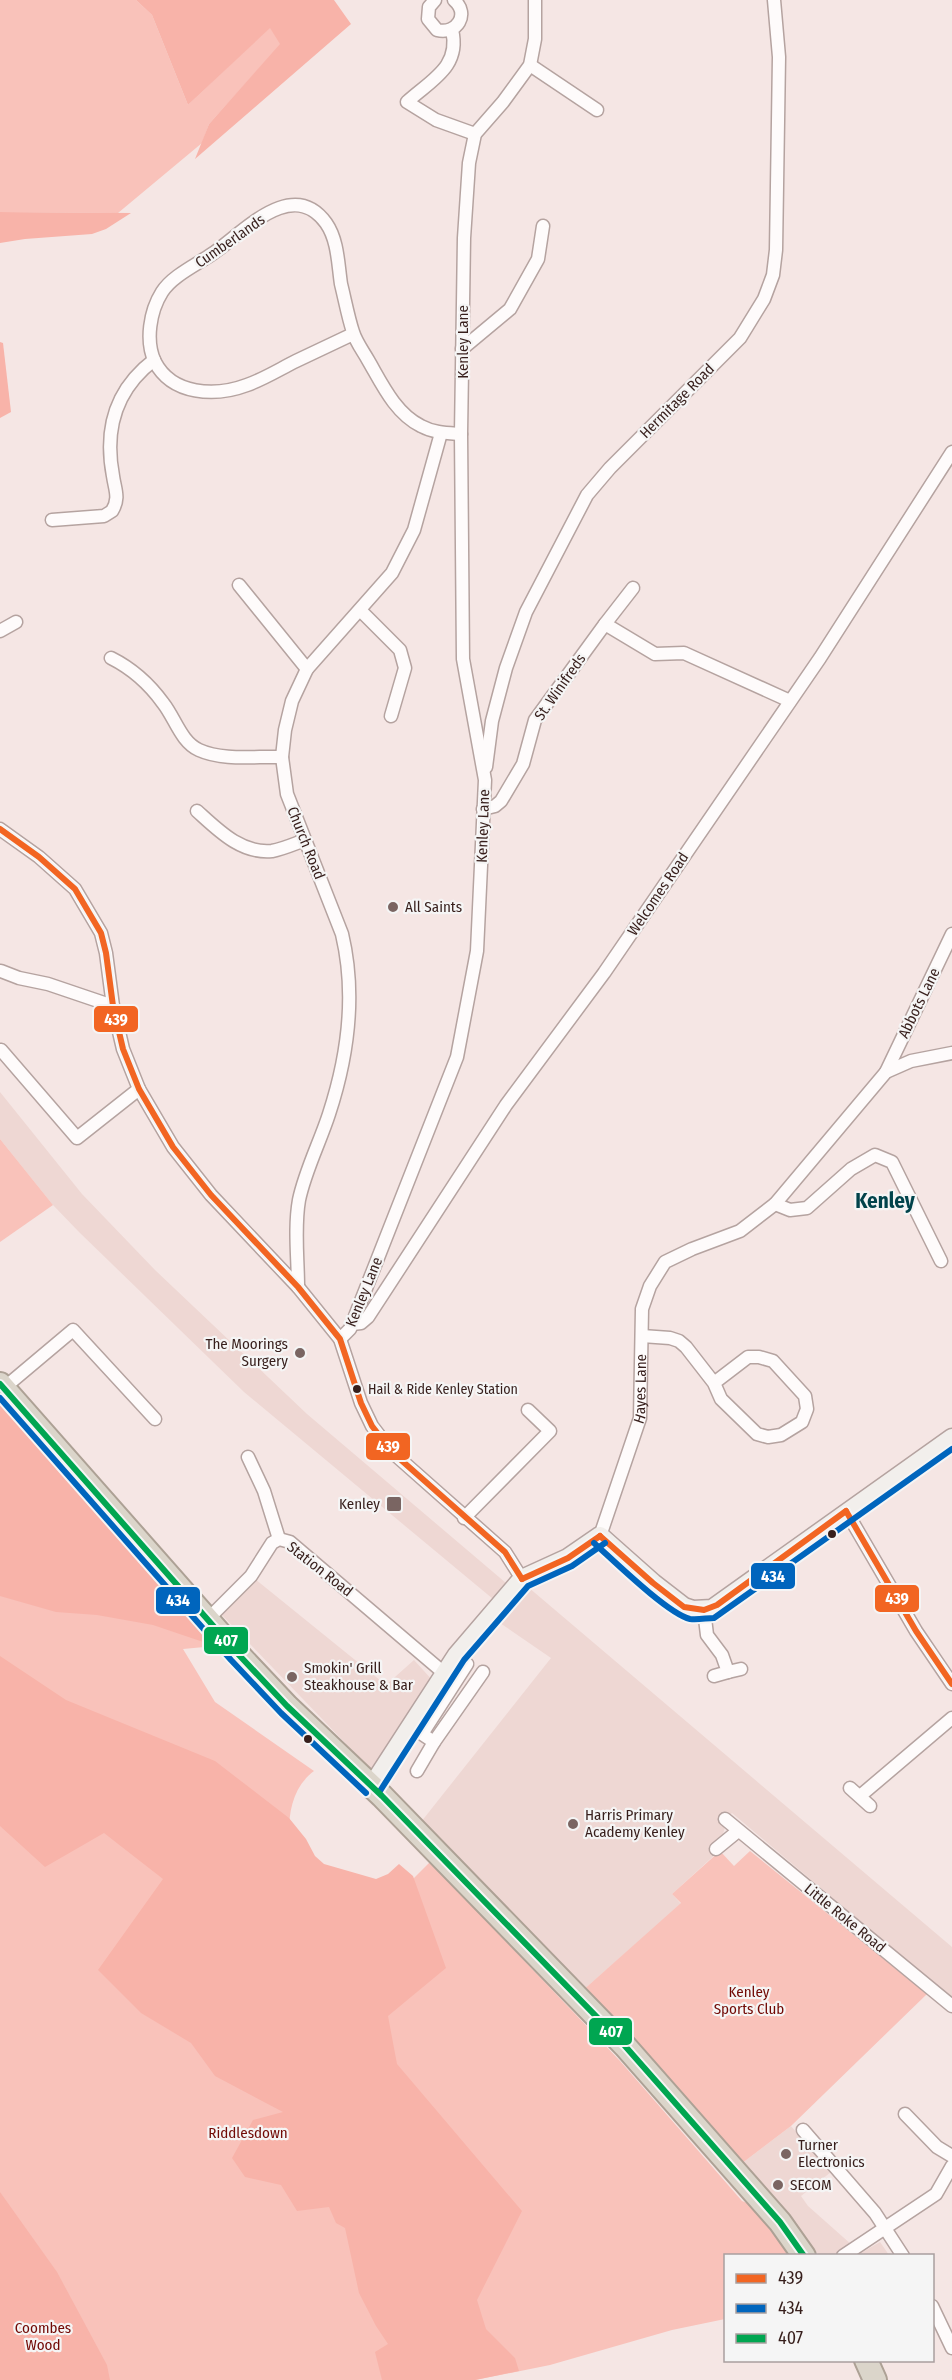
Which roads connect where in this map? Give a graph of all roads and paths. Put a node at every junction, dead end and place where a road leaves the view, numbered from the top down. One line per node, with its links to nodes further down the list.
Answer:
1 (435, 0): 5 (street)
2 (453, 0): 5 (street)
3 (535, 0): 6 (street, Kenley Lane)
4 (774, 0): 28 (street, Hermitage Road)
5 (452, 30): 8 (street)
6 (530, 65): 7 (street); 8 (street, Kenley Lane)
7 (597, 110)
8 (475, 134): 11 (street, Kenley Lane)
9 (543, 226): 11 (street)
10 (353, 334): 12 (street); 12 (street, Cumberlands); 13 (street, Cumberlands)
11 (462, 349): 14 (street, Kenley Lane)
12 (154, 360): 16 (street)
13 (441, 433): 14 (street, Cumberlands); 19 (street, Church Road)
14 (460, 434): 28 (street, Kenley Lane)
15 (952, 452): 25 (street, Welcomes Road)
16 (52, 520)
17 (239, 585): 24 (street)
18 (633, 588): 21 (street, St. Winifreds)
19 (360, 610): 24 (street, Church Road); 26 (street)
20 (16, 622): 22 (street)
21 (605, 624): 25 (street); 29 (street, St. Winifreds)
22 (0, 631)
23 (111, 658): 27 (street)
24 (307, 669): 27 (street, Church Road)
25 (790, 701): 45 (street, Welcomes Road)
26 (391, 716)
27 (282, 756): 32 (street, Church Road)
28 (485, 780): 29 (street, Kenley Lane)
29 (483, 808): 45 (street, Kenley Lane)
30 (197, 811): 32 (street)
31 (0, 829): 35 (street)
32 (304, 840): 44 (street, Church Road)
33 (952, 934): 40 (street, Abbots Lane)
34 (1, 971): 35 (street)
35 (113, 1006): 41 (street)
36 (1, 1050): 41 (street)
37 (952, 1053): 38 (street, Hayes Lane)
38 (939, 1054): 39 (street); 40 (street, Hayes Lane)
39 (952, 1060)
40 (886, 1072): 42 (street, Hayes Lane)
41 (138, 1089): 44 (street)
42 (775, 1204): 43 (street); 46 (street, Hayes Lane)
43 (941, 1261)
44 (298, 1287): 47 (street)
45 (352, 1324): 47 (street, Kenley Lane)
46 (642, 1336): 48 (street); 56 (street, Hayes Lane)
47 (340, 1339): 55 (street, Kenley Lane)
48 (714, 1383): 48 (street)
49 (2, 1386): 51 (street); 60 (highway)
50 (528, 1410): 55 (street)
51 (154, 1419)
52 (952, 1438): 54 (street)
53 (248, 1457): 57 (street)
54 (846, 1511): 59 (street); 67 (street)
55 (464, 1518): 58 (street, Kenley Lane)
56 (600, 1536): 58 (street); 59 (street)
57 (279, 1539): 60 (street, Station Road); 65 (street, Station Road)
58 (522, 1579): 61 (street)
59 (704, 1610): 64 (street)
60 (207, 1620): 71 (highway)
61 (457, 1655): 65 (street); 69 (street)
62 (741, 1669): 64 (street)
63 (483, 1672): 69 (street)
64 (728, 1672): 66 (street)
65 (444, 1673): 71 (street)
66 (714, 1676)
67 (952, 1684)
68 (952, 1718): 73 (street)
69 (434, 1742): 70 (street)
70 (417, 1771)
71 (372, 1786): 84 (highway)
72 (850, 1788): 73 (street)
73 (860, 1796): 74 (street)
74 (870, 1806)
75 (725, 1819): 76 (street, Little Roke Road)
76 (738, 1831): 77 (street); 78 (street, Little Roke Road)
77 (716, 1849)
78 (952, 2006)
79 (905, 2114): 81 (street)
80 (803, 2130): 83 (street)
81 (952, 2156)
82 (952, 2166): 83 (street)
83 (887, 2228): 85 (street); 86 (street)
84 (803, 2254)
85 (846, 2254)
86 (902, 2254)
87 (934, 2308): 88 (street)
88 (952, 2348)
89 (866, 2362): 90 (highway)
90 (875, 2380)

